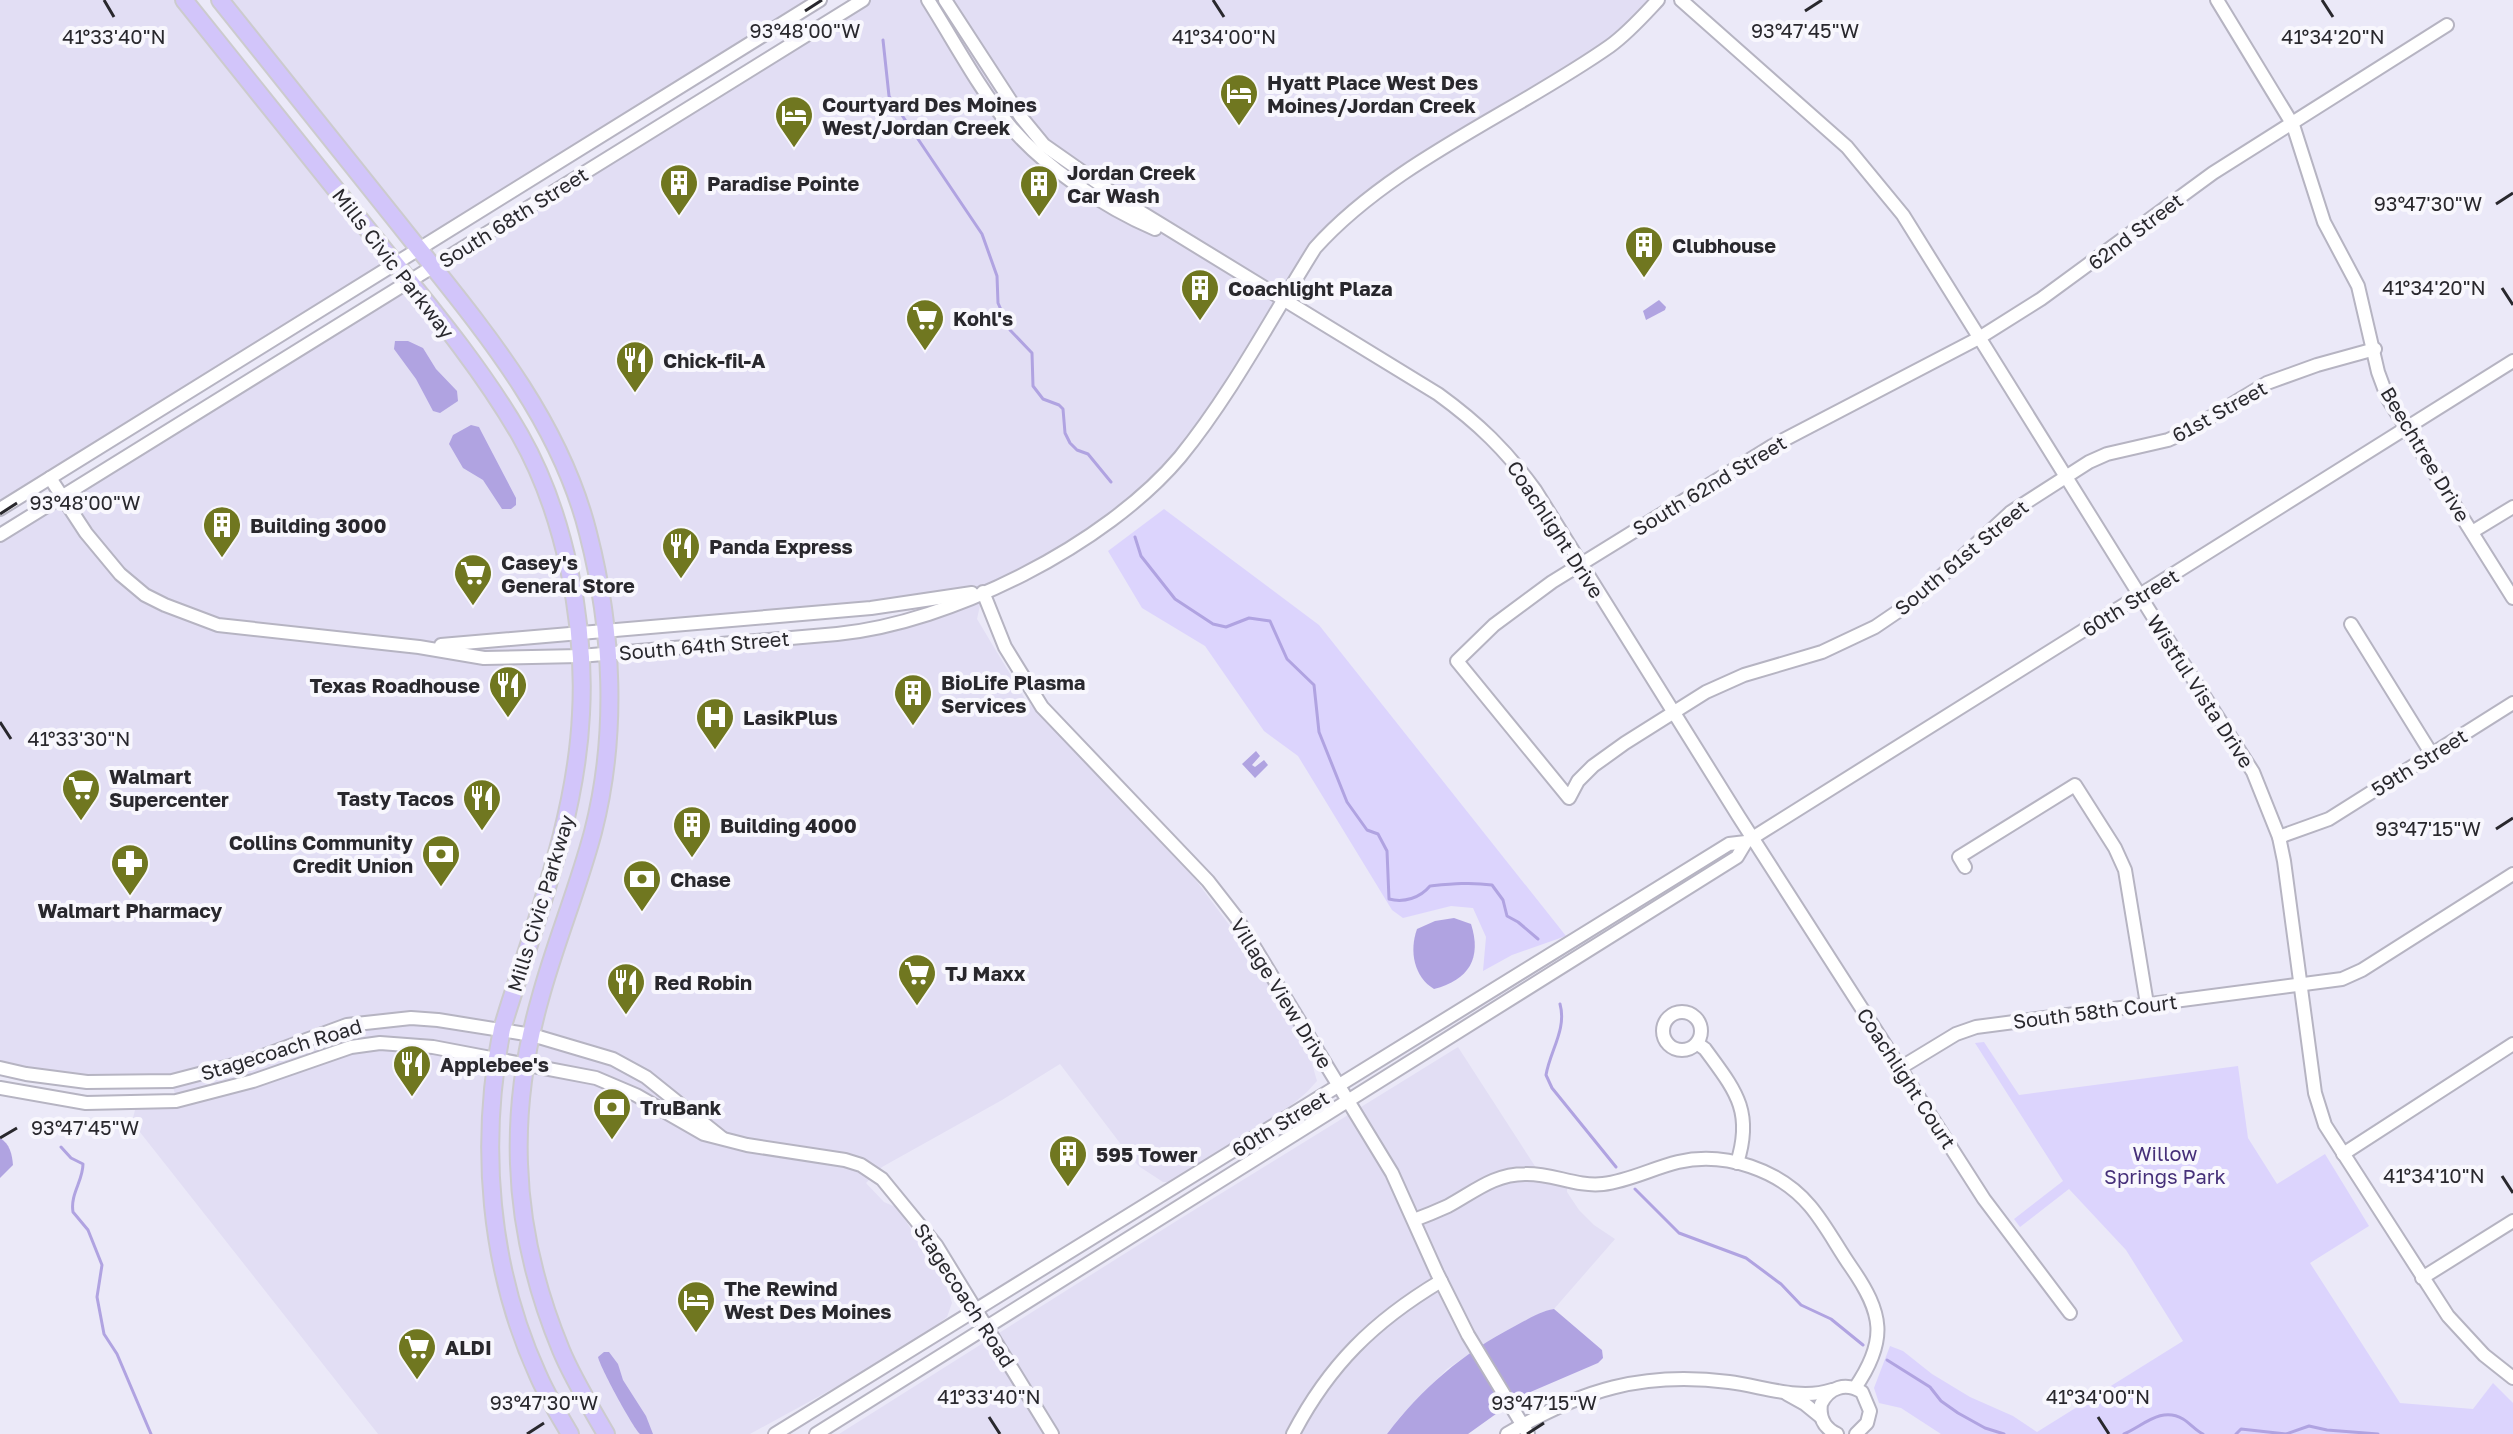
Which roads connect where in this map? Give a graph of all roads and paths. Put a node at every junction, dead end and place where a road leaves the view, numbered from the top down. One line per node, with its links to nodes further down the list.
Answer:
1 (184, 0): 14 (main road, Mills Civic Parkway)
2 (220, 0): 12 (main road, Mills Civic Parkway)
3 (820, 0): 12 (street, South 68th Street)
4 (863, 0): 15 (street, South 68th Street)
5 (928, 0): 13 (street, Coachlight Drive)
6 (945, 0): 13 (street, Coachlight Drive)
7 (1658, 0): 17 (street, South 64th Street)
8 (1681, 0): 18 (street, Wistful Vista Drive)
9 (2217, 0): 11 (street, Beechtree Drive)
10 (2447, 25): 11 (street, 62nd Street)
11 (2291, 123): 18 (street, 62nd Street); 19 (street, Beechtree Drive)
12 (418, 248): 14 (street, South 68th Street); 15 (main road, Mills Civic Parkway)
13 (1198, 248): 17 (street, Coachlight Drive)
14 (395, 263): 16 (main road, Mills Civic Parkway); 23 (street, South 68th Street)
15 (433, 268): 16 (street, South 68th Street); 34 (main road, Mills Civic Parkway)
16 (409, 283): 24 (street, South 68th Street); 35 (main road, Mills Civic Parkway)
17 (1282, 300): 29 (street, Coachlight Drive); 30 (street, South 64th Street)
18 (1979, 338): 22 (street, Wistful Vista Drive); 29 (street, South 62nd Street)
19 (2375, 349): 21 (street, Beechtree Drive); 22 (street, 61st Street)
20 (2513, 361): 21 (street, 60th Street)
21 (2406, 428): 27 (street, Beechtree Drive); 31 (street, 60th Street)
22 (2065, 476): 31 (street, Wistful Vista Drive); 40 (street, South 61st Street)
23 (50, 478): 24 (street, South 64th Street); 26 (street, South 68th Street)
24 (62, 497): 28 (street, South 68th Street); 36 (street, South 64th Street)
25 (2513, 507): 27 (street)
26 (0, 509)
27 (2472, 532): 32 (street, Beechtree Drive)
28 (0, 535)
29 (1581, 564): 40 (street, Coachlight Drive); 42 (street, South 62nd Street)
30 (983, 592): 34 (street, South 64th Street); 37 (street, South 64th Street); 57 (street, Village View Drive)
31 (2140, 595): 43 (street, Wistful Vista Drive); 44 (street, 60th Street)
32 (2513, 598)
33 (2351, 624): 41 (street)
34 (605, 632): 35 (street, South 64th Street); 37 (main road, Mills Civic Parkway)
35 (578, 635): 36 (street, South 64th Street); 38 (main road, Mills Civic Parkway)
36 (419, 647): 38 (street, South 64th Street)
37 (608, 653): 38 (street, South 64th Street); 50 (main road, Mills Civic Parkway)
38 (580, 656): 49 (main road, Mills Civic Parkway)
39 (2513, 703): 41 (street, 59th Street)
40 (1674, 713): 42 (street, South 61st Street); 44 (street, Coachlight Drive)
41 (2431, 753): 43 (street, 59th Street)
42 (1569, 798)
43 (2279, 837): 47 (street, Wistful Vista Drive)
44 (1749, 840): 56 (street, Coachlight Court); 57 (street, 60th Street); 59 (street, 60th Street)
45 (1965, 867): 48 (street)
46 (2513, 874): 47 (street, South 58th Court)
47 (2300, 986): 48 (street, South 58th Court); 61 (street, Wistful Vista Drive)
48 (2147, 1004): 56 (street, South 58th Court)
49 (502, 1029): 50 (street, Stagecoach Road); 53 (main road, Mills Civic Parkway); 55 (street, Stagecoach Road)
50 (532, 1035): 54 (main road, Mills Civic Parkway); 60 (street, Stagecoach Road)
51 (1698, 1044): 62 (street)
52 (2513, 1044): 61 (street)
53 (496, 1059): 54 (street, Stagecoach Road); 58 (street, Stagecoach Road); 76 (main road, Mills Civic Parkway)
54 (526, 1065): 60 (street, Stagecoach Road); 77 (main road, Mills Civic Parkway)
55 (0, 1068)
56 (1900, 1068): 68 (street, Coachlight Court)
57 (1339, 1087): 59 (street, Village View Drive); 67 (street, 60th Street)
58 (0, 1088)
59 (1349, 1102): 63 (street, Village View Drive); 69 (street, 60th Street)
60 (724, 1140): 67 (street, Stagecoach Road)
61 (2343, 1154): 65 (street, Wistful Vista Drive)
62 (1737, 1163): 63 (street); 71 (street)
63 (1414, 1220): 66 (street, Village View Drive)
64 (2513, 1221): 65 (street)
65 (2422, 1278): 70 (street, Wistful Vista Drive)
66 (1441, 1281): 75 (street, Village View Drive); 81 (street)
67 (977, 1311): 69 (street, Stagecoach Road); 78 (street, 60th Street)
68 (2070, 1313)
69 (987, 1328): 79 (street, 60th Street); 80 (street, Stagecoach Road)
70 (2513, 1378)
71 (1855, 1388): 72 (street); 84 (street)
72 (1832, 1390): 73 (street); 74 (street)
73 (1784, 1392): 74 (street); 75 (street)
74 (1824, 1426): 83 (street)
75 (1525, 1430): 82 (street)
76 (570, 1434)
77 (606, 1434)
78 (775, 1434)
79 (816, 1434)
80 (1052, 1434)
81 (1293, 1434)
82 (1507, 1434)
83 (1837, 1434)
84 (1856, 1434)

